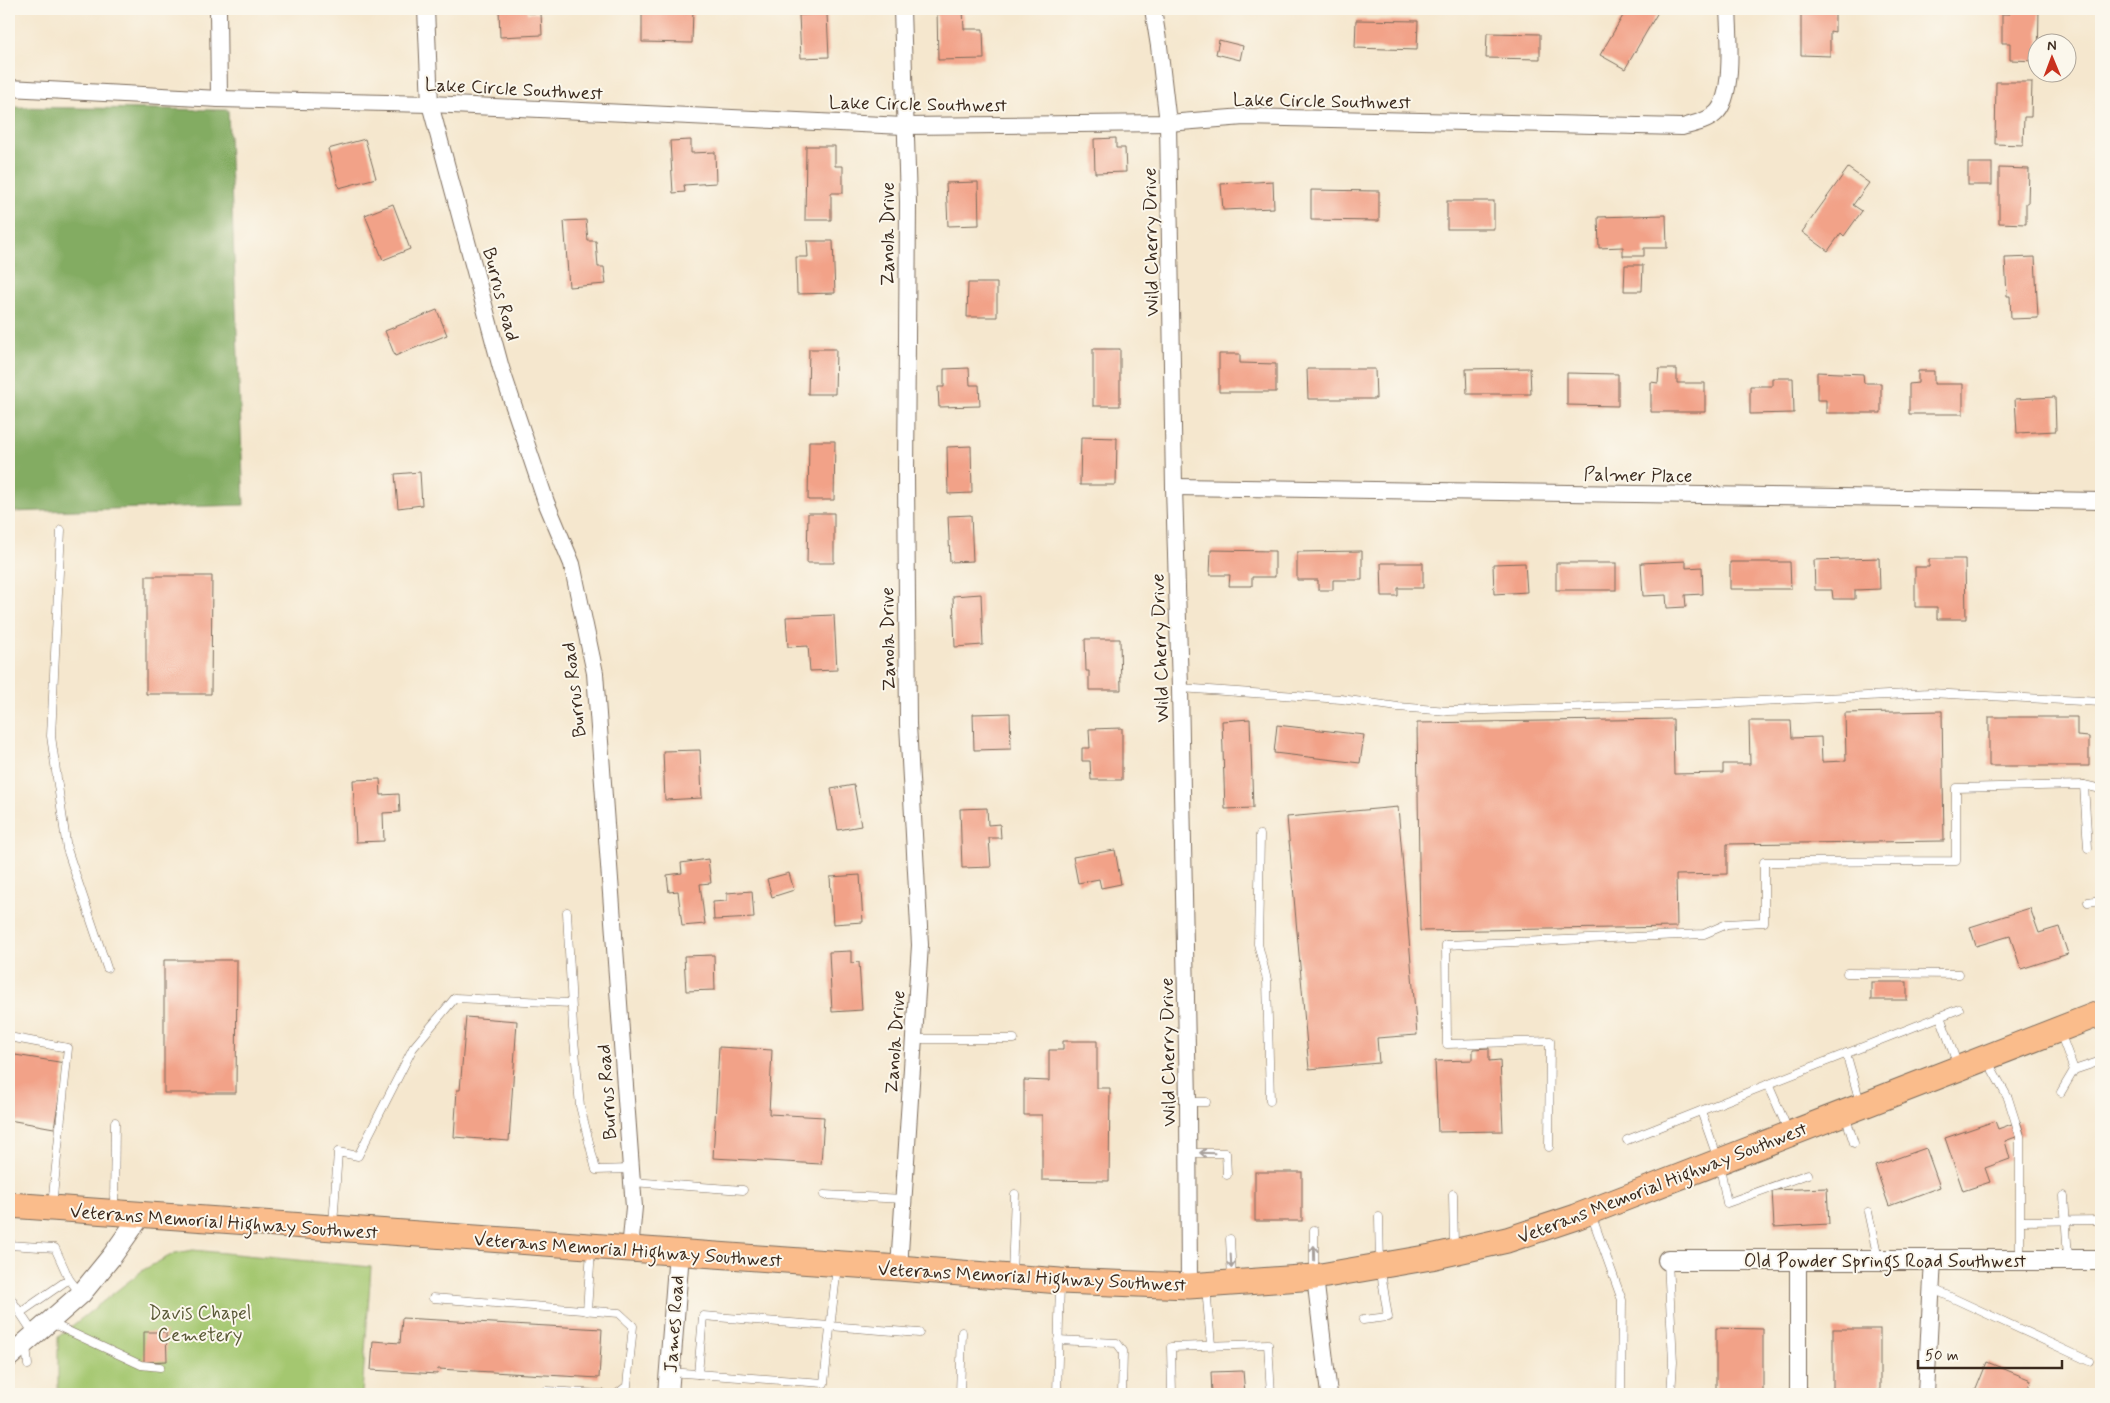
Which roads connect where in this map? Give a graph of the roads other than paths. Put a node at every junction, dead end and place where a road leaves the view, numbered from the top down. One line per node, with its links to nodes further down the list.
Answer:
1 (218, 9): 7 (street)
2 (426, 9): 8 (street, Burrus Road)
3 (902, 9): 10 (street, Zanola Drive)
4 (1153, 9): 9 (street, Wild Cherry Drive)
5 (1728, 9): 9 (street, Lake Circle Southwest)
6 (9, 88): 7 (street, Lake Circle Southwest)
7 (219, 99): 8 (street, Lake Circle Southwest)
8 (430, 104): 10 (street, Lake Circle Southwest); 55 (street, Burrus Road)
9 (1168, 123): 10 (street, Lake Circle Southwest); 11 (street, Wild Cherry Drive)
10 (904, 126): 32 (street, Zanola Drive)
11 (1174, 487): 12 (street, Palmer Place); 14 (street, Wild Cherry Drive)
12 (2101, 501)
13 (61, 530): 23 (lane)
14 (1180, 688): 15 (lane); 42 (street, Wild Cherry Drive)
15 (2101, 702)
16 (2084, 785): 17 (lane); 19 (lane); 50 (lane)
17 (2101, 788)
18 (1260, 835): 41 (lane)
19 (2088, 848)
20 (2101, 900): 21 (lane)
21 (2088, 902)
22 (567, 912): 26 (lane)
23 (107, 968)
24 (1847, 972): 25 (lane)
25 (1959, 974)
26 (572, 1003): 55 (lane); 72 (lane)
27 (1959, 1009): 29 (lane)
28 (2101, 1013): 30 (main road, Veterans Memorial Highway Southwest)
29 (1940, 1016): 34 (lane); 37 (lane)
30 (2059, 1029): 35 (main road, Veterans Memorial Highway Southwest); 38 (lane)
31 (9, 1037): 63 (lane)
32 (914, 1039): 33 (lane); 61 (street, Zanola Drive)
33 (1014, 1039)
34 (1846, 1053): 39 (lane); 44 (lane)
35 (1986, 1058): 37 (main road, Veterans Memorial Highway Southwest); 71 (lane)
36 (2101, 1061): 38 (lane)
37 (1959, 1068): 44 (main road, Veterans Memorial Highway Southwest)
38 (2074, 1070): 40 (lane)
39 (1768, 1084): 45 (lane); 47 (lane)
40 (2061, 1092)
41 (1270, 1101)
42 (1188, 1102): 43 (lane); 51 (street, Wild Cherry Drive)
43 (1206, 1102)
44 (1853, 1110): 47 (main road, Veterans Memorial Highway Southwest); 49 (lane)
45 (1701, 1111): 48 (lane); 52 (lane)
46 (115, 1122): 66 (lane)
47 (1790, 1134): 52 (main road, Veterans Memorial Highway Southwest)
48 (1627, 1140)
49 (1854, 1144)
50 (1549, 1147)
51 (1188, 1153): 54 (lane, one-way to 51); 95 (street, Wild Cherry Drive)
52 (1719, 1162): 53 (lane); 64 (main road, Veterans Memorial Highway Southwest)
53 (1808, 1174)
54 (1227, 1175)
55 (632, 1176): 56 (lane); 77 (street, Burrus Road)
56 (743, 1190)
57 (1014, 1194): 90 (lane)
58 (1453, 1194): 78 (lane)
59 (824, 1196): 61 (lane)
60 (2064, 1196): 69 (lane)
61 (904, 1199): 89 (street, Zanola Drive)
62 (9, 1205): 63 (main road, Veterans Memorial Highway Southwest)
63 (52, 1208): 66 (main road, Veterans Memorial Highway Southwest)
64 (1590, 1212): 78 (main road, Veterans Memorial Highway Southwest); 124 (lane)
65 (1868, 1212): 80 (lane)
66 (114, 1213): 67 (main road, Veterans Memorial Highway Southwest)
67 (141, 1215): 72 (main road, Veterans Memorial Highway Southwest); 94 (street)
68 (1379, 1217): 88 (lane)
69 (2066, 1220): 70 (lane); 71 (lane); 85 (lane)
70 (2101, 1220)
71 (2021, 1221): 84 (lane)
72 (333, 1228): 76 (main road, Veterans Memorial Highway Southwest)
73 (1314, 1230): 91 (lane, one-way to 73)
74 (1230, 1239): 93 (lane, one-way to 93)
75 (9, 1245): 94 (lane)
76 (591, 1247): 77 (main road, Veterans Memorial Highway Southwest); 99 (lane)
77 (630, 1250): 79 (main road, Veterans Memorial Highway Southwest)
78 (1454, 1252): 88 (main road, Veterans Memorial Highway Southwest)
79 (679, 1253): 87 (main road, Veterans Memorial Highway Southwest); 112 (street, James Road)
80 (1878, 1259): 81 (street, Old Powder Springs Road Southwest); 83 (street, Old Powder Springs Road Southwest)
81 (1932, 1259): 84 (street, Old Powder Springs Road Southwest); 96 (street)
82 (1668, 1260): 83 (street, Old Powder Springs Road Southwest); 125 (lane)
83 (1798, 1260): 126 (street)
84 (2020, 1260): 85 (street, Old Powder Springs Road Southwest)
85 (2068, 1260): 86 (street, Old Powder Springs Road Southwest)
86 (2101, 1260)
87 (837, 1264): 89 (main road, Veterans Memorial Highway Southwest); 102 (lane)
88 (1380, 1266): 91 (main road, Veterans Memorial Highway Southwest); 101 (lane)
89 (899, 1268): 90 (main road, Veterans Memorial Highway Southwest)
90 (1012, 1277): 92 (main road, Veterans Memorial Highway Southwest)
91 (1314, 1277): 93 (main road, Veterans Memorial Highway Southwest); 123 (street)
92 (1060, 1281): 95 (main road, Veterans Memorial Highway Southwest); 106 (lane)
93 (1233, 1283): 95 (main road, Veterans Memorial Highway Southwest)
94 (75, 1286): 100 (lane); 104 (street)
95 (1197, 1286): 107 (lane)
96 (1931, 1288): 109 (lane); 127 (street)
97 (9, 1296): 100 (lane)
98 (433, 1298): 99 (lane)
99 (588, 1310): 116 (lane)
100 (20, 1312): 104 (lane)
101 (1363, 1320)
102 (830, 1326): 105 (lane); 113 (lane); 113 (lane)
103 (962, 1332): 118 (lane)
104 (37, 1333): 108 (street); 110 (lane); 111 (lane)
105 (919, 1333)
106 (1058, 1340): 119 (lane); 120 (lane)
107 (1211, 1345): 121 (lane); 122 (lane)
108 (9, 1357)
109 (2089, 1361)
110 (28, 1366)
111 (160, 1367)
112 (670, 1372): 113 (lane); 117 (street, James Road)
113 (698, 1374)
114 (546, 1391): 115 (lane)
115 (604, 1394)
116 (617, 1394)
117 (668, 1394)
118 (960, 1394)
119 (1057, 1394)
120 (1122, 1394)
121 (1172, 1394)
122 (1271, 1394)
123 (1329, 1394)
124 (1621, 1394)
125 (1671, 1394)
126 (1798, 1394)
127 (1926, 1394)

